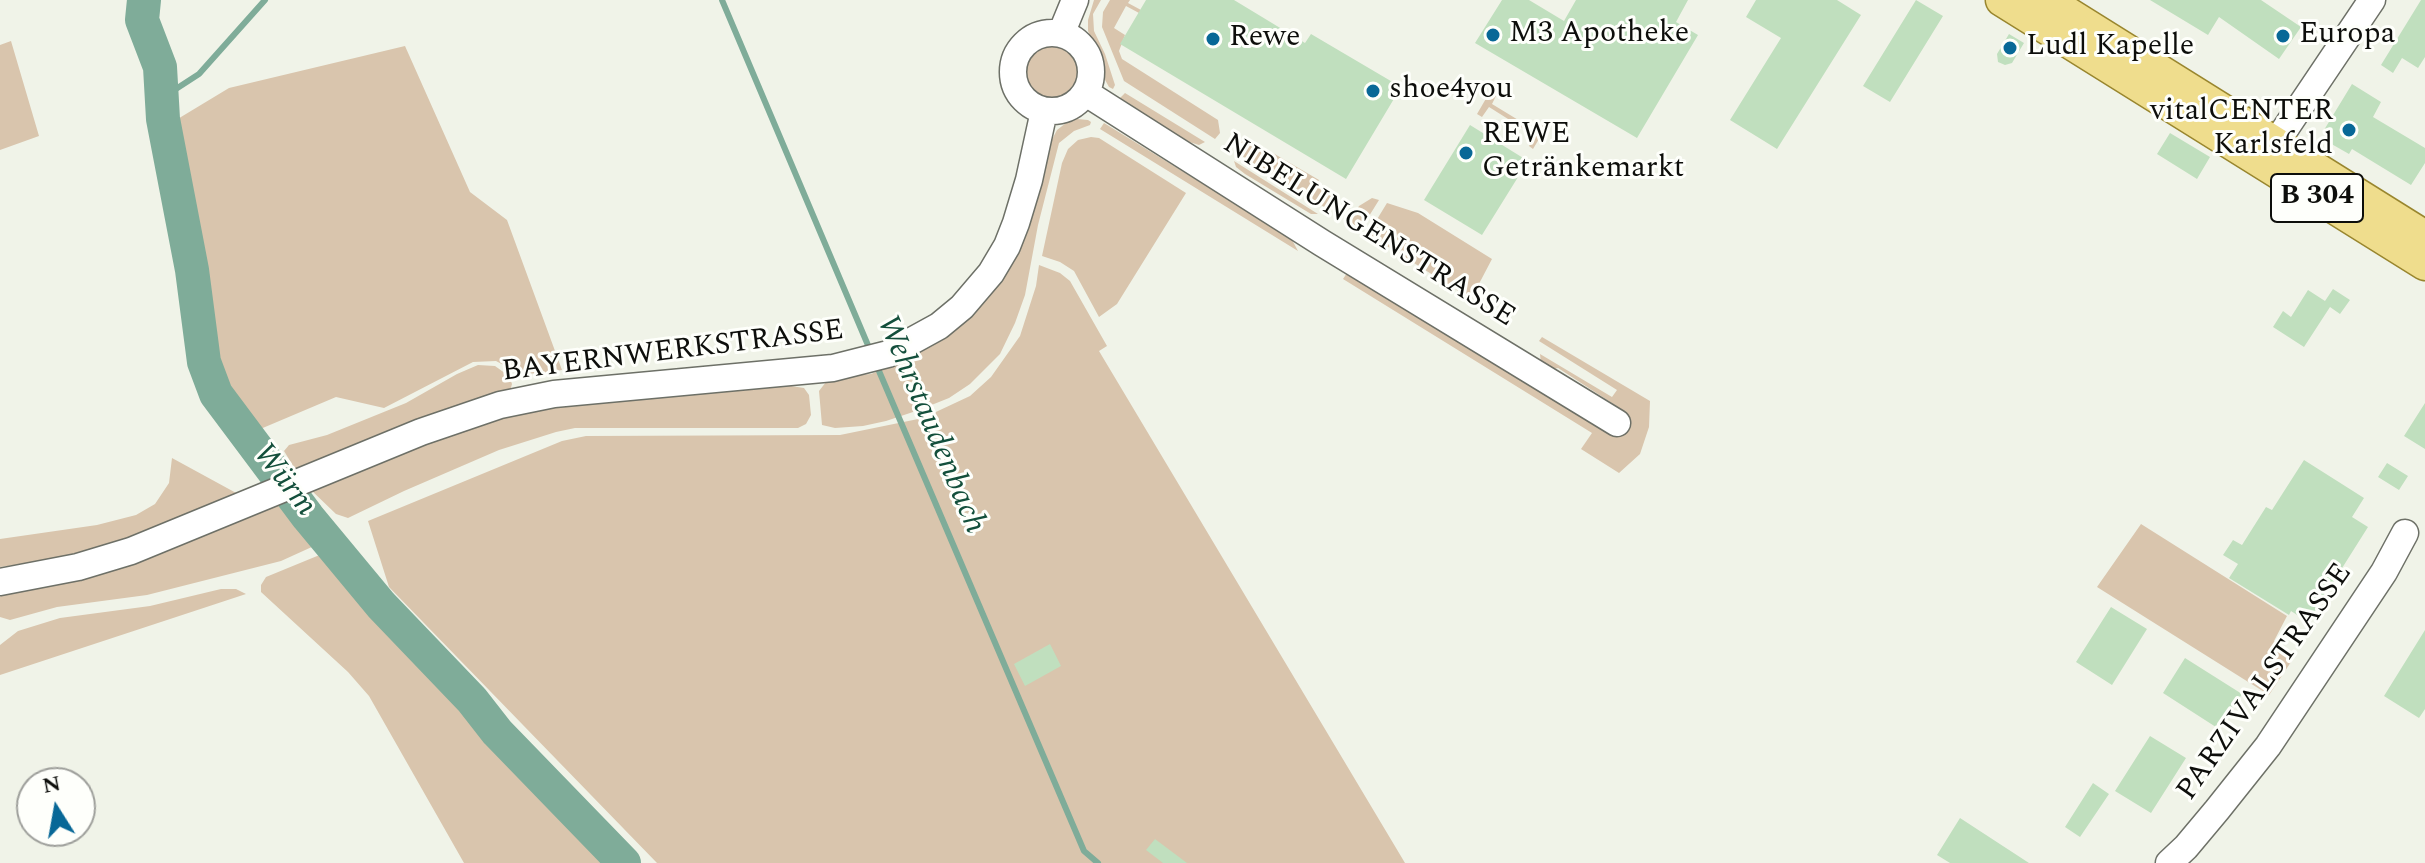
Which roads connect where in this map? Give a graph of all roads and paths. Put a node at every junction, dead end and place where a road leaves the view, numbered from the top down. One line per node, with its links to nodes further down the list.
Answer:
1 (1075, 0): 5 (street)
2 (2002, 0): 8 (main road, B 304)
3 (2046, 0): 8 (main road, B 304)
4 (2372, 0): 8 (street)
5 (1061, 34): 6 (street); 7 (street)
6 (1086, 93): 7 (street); 11 (street, NIBELUNGENSTRASSE)
7 (1044, 111): 13 (street, BAYERNWERKSTRASSE)
8 (2269, 154): 9 (main road, B 304); 10 (main road, B 304)
9 (2425, 237)
10 (2425, 264)
11 (1617, 423)
12 (2405, 533): 14 (street, PARZIVALSTRASSE)
13 (0, 582)
14 (2169, 863)

